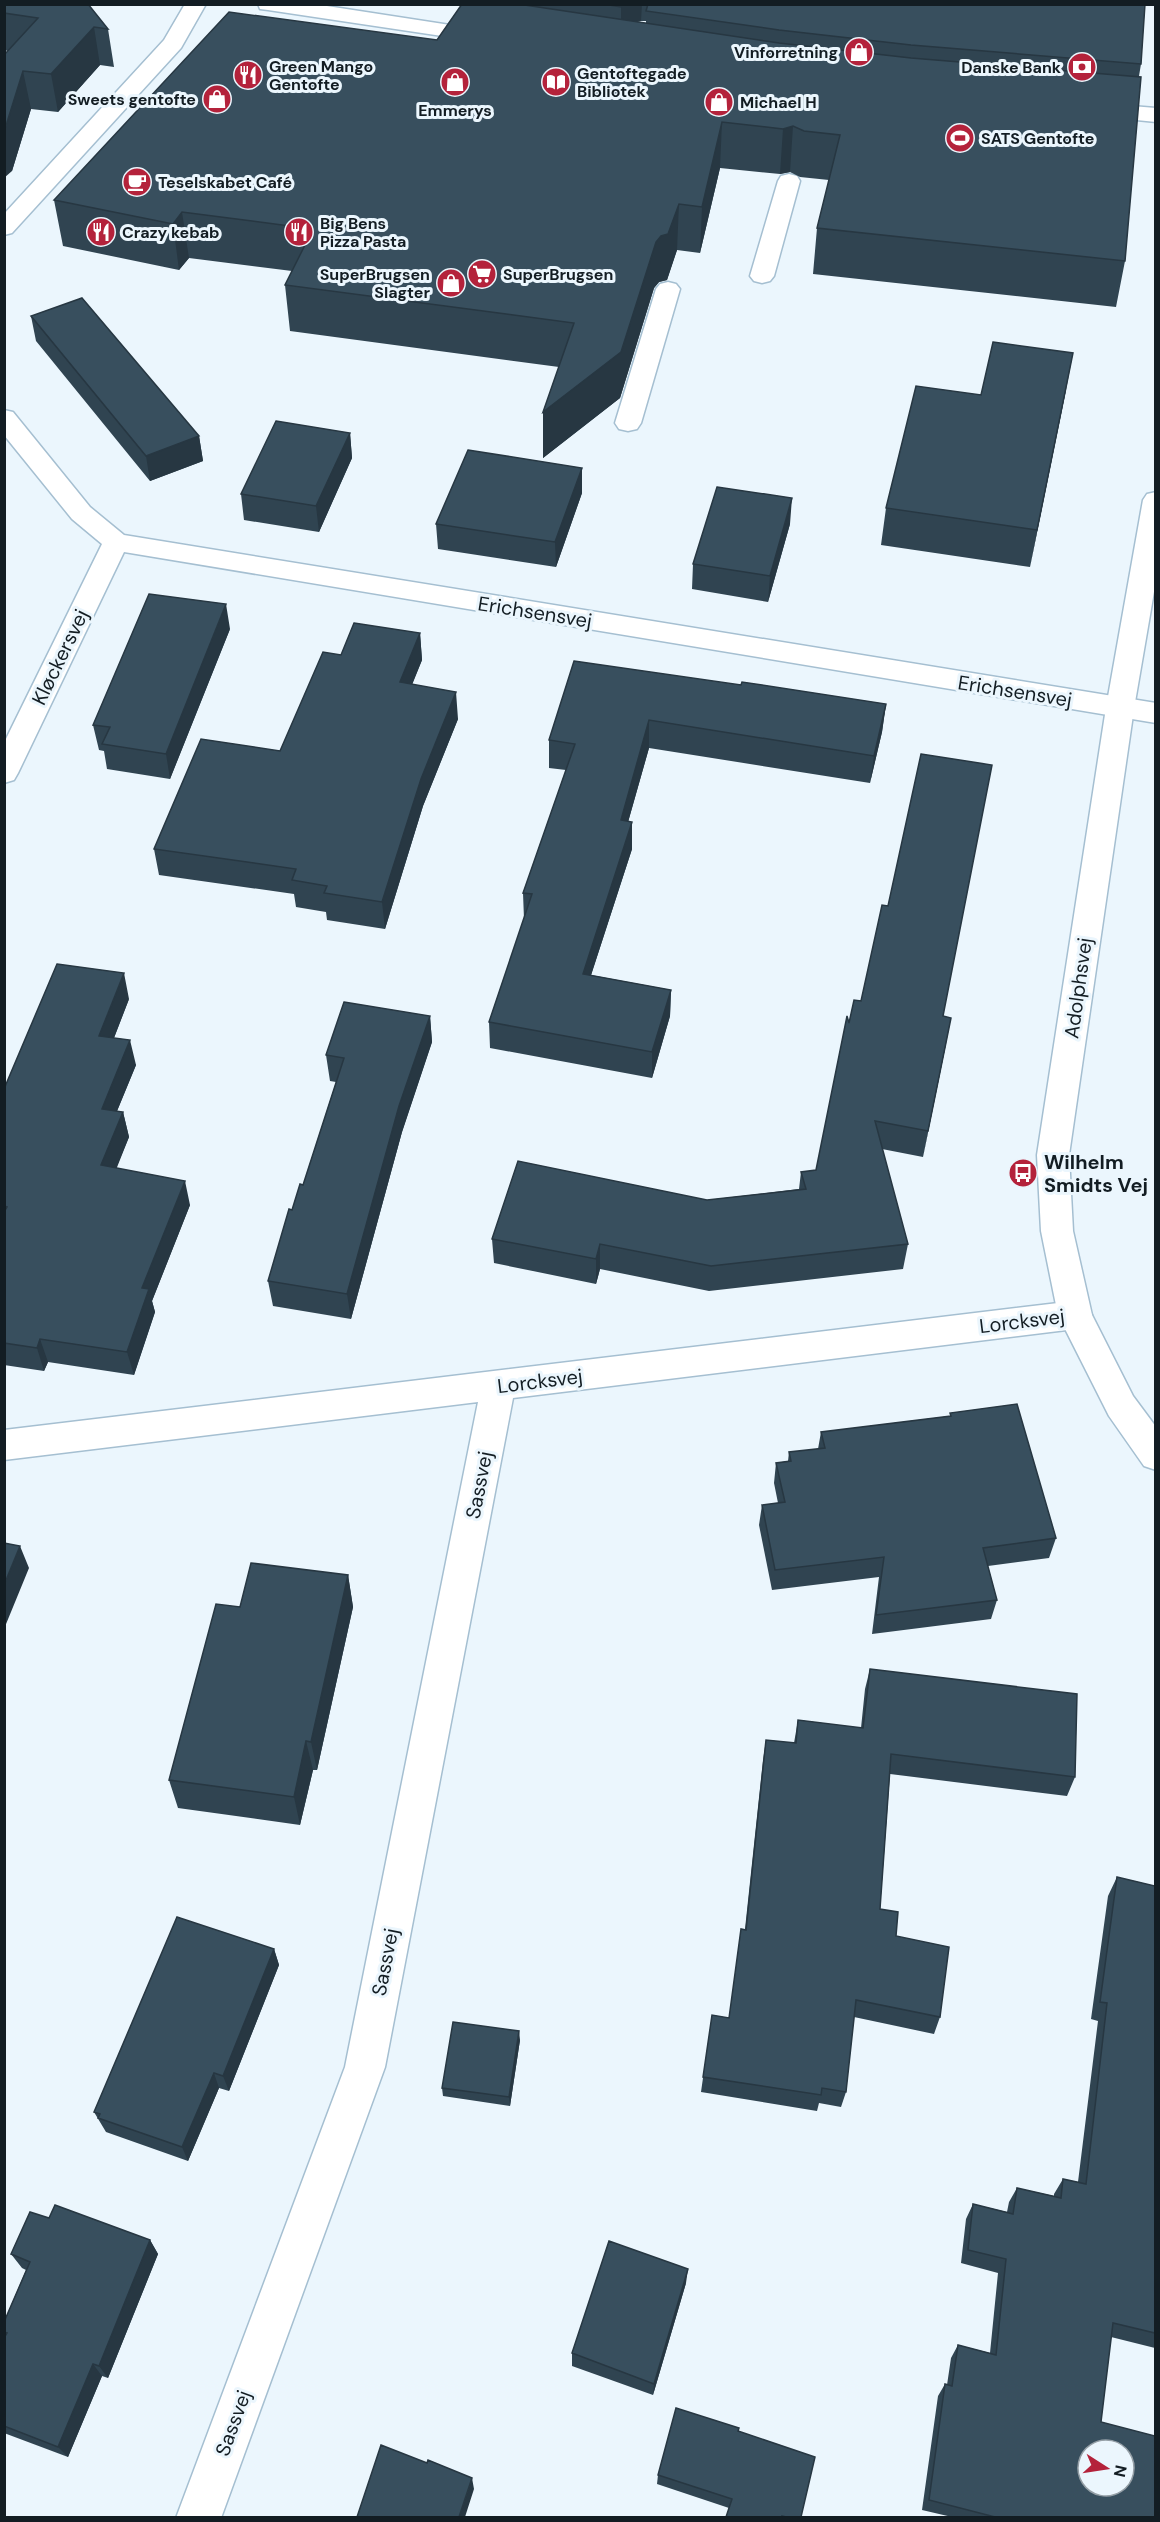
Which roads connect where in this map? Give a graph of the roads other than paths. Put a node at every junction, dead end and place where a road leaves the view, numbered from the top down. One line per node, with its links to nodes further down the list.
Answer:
1 (196, 4): 7 (street)
2 (268, 4): 3 (street)
3 (510, 40)
4 (1070, 108): 5 (street)
5 (1155, 115)
6 (789, 181): 8 (street)
7 (4, 228)
8 (762, 276)
9 (668, 289): 11 (street)
10 (4, 418): 13 (street)
11 (628, 423)
12 (1155, 500): 14 (street, Adolphsvej)
13 (116, 542): 14 (street, Erichsensvej); 16 (street, Kløckersvej)
14 (1120, 708): 15 (street, Erichsensvej); 17 (street, Adolphsvej)
15 (1155, 713)
16 (4, 773)
17 (1075, 1315): 18 (street, Lorcksvej); 20 (street, Adolphsvej)
18 (498, 1386): 19 (street, Lorcksvej); 21 (street, Sassvej)
19 (4, 1445)
20 (1155, 1455)
21 (198, 2517)

